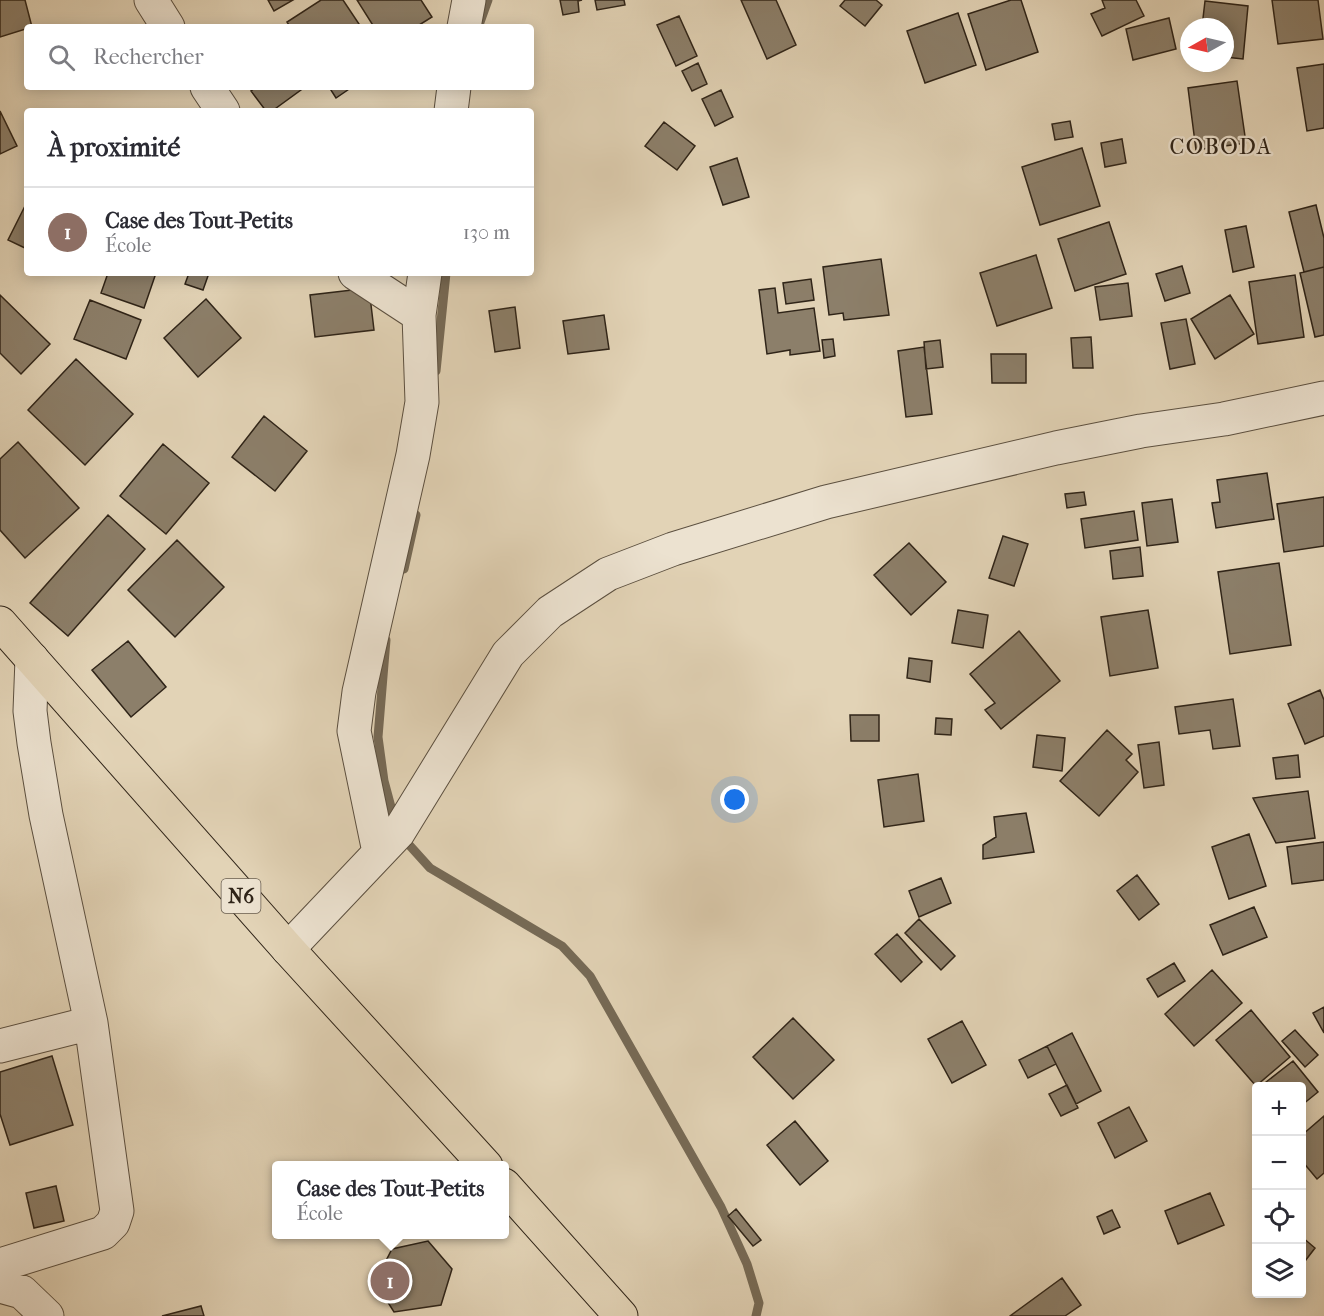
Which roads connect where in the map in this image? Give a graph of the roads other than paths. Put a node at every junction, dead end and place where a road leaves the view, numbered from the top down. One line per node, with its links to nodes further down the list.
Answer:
1 (151, 0): 3 (street)
2 (469, 0): 4 (street)
3 (166, 24)
4 (465, 24)
5 (209, 90): 7 (street)
6 (454, 90): 8 (street)
7 (221, 108)
8 (451, 108)
9 (360, 276): 11 (street)
10 (425, 276): 11 (street)
11 (419, 315): 15 (street)
12 (1324, 398): 15 (street)
13 (0, 623): 14 (main road, N6)
14 (32, 659): 16 (main road, N6); 17 (street)
15 (380, 852): 16 (street)
16 (288, 949): 19 (main road, N6)
17 (91, 1023): 18 (street); 21 (street)
18 (0, 1046)
19 (481, 1161)
20 (509, 1191): 24 (main road)
21 (0, 1265)
22 (0, 1286): 23 (street)
23 (47, 1316)
24 (621, 1316)

